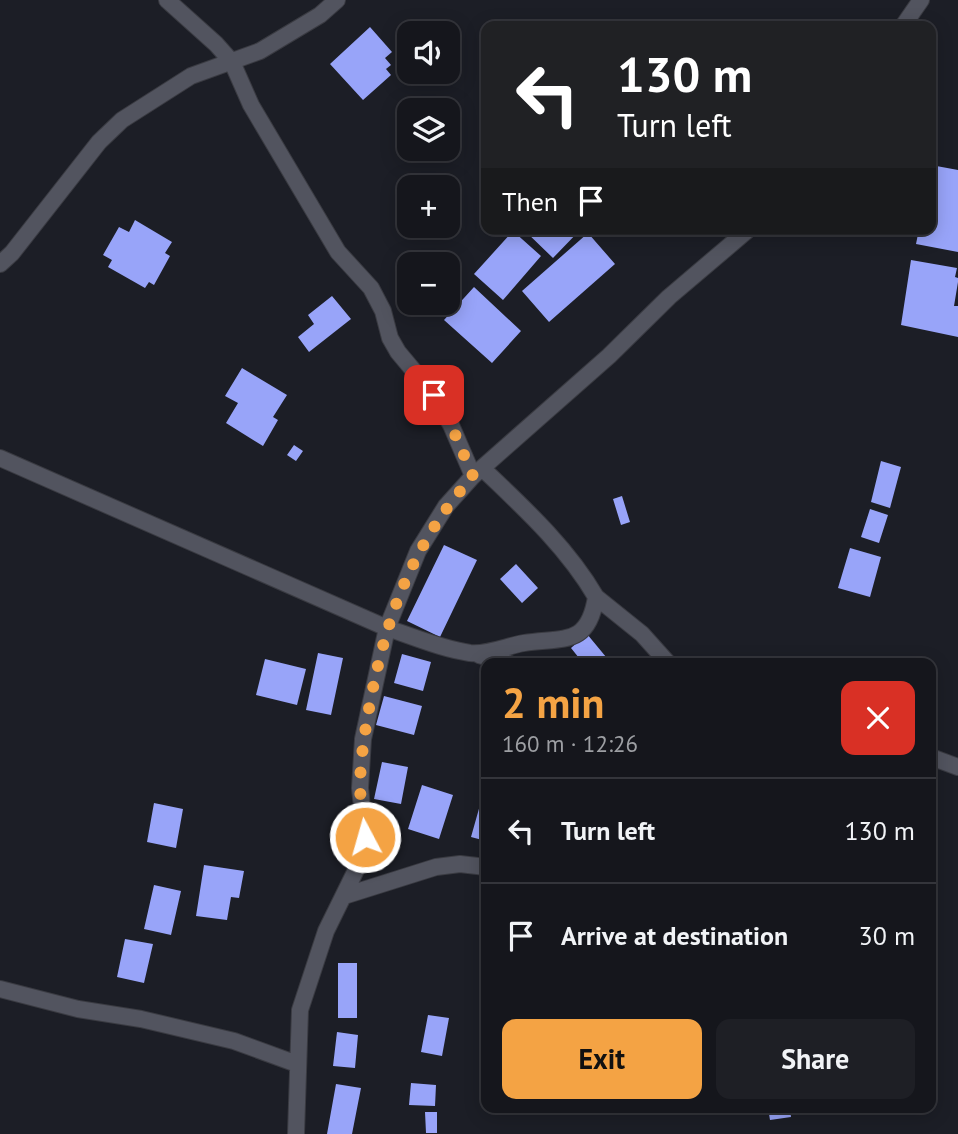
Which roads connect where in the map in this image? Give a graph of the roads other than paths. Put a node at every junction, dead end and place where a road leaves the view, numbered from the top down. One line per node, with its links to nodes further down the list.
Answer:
1 (167, 0): 5 (street)
2 (337, 0): 5 (street)
3 (921, 0): 4 (street)
4 (906, 21)
5 (232, 62): 7 (street); 9 (street)
6 (742, 235): 9 (street)
7 (0, 264)
8 (0, 458): 11 (street)
9 (477, 472): 10 (street); 11 (street)
10 (596, 597): 12 (street); 14 (street)
11 (387, 628): 12 (street); 18 (street)
12 (473, 653): 13 (street)
13 (490, 658)
14 (664, 658)
15 (936, 759): 16 (street)
16 (958, 767)
17 (481, 866): 18 (street)
18 (344, 896): 20 (street)
19 (0, 989): 20 (street)
20 (297, 1064): 21 (street)
21 (296, 1134)

